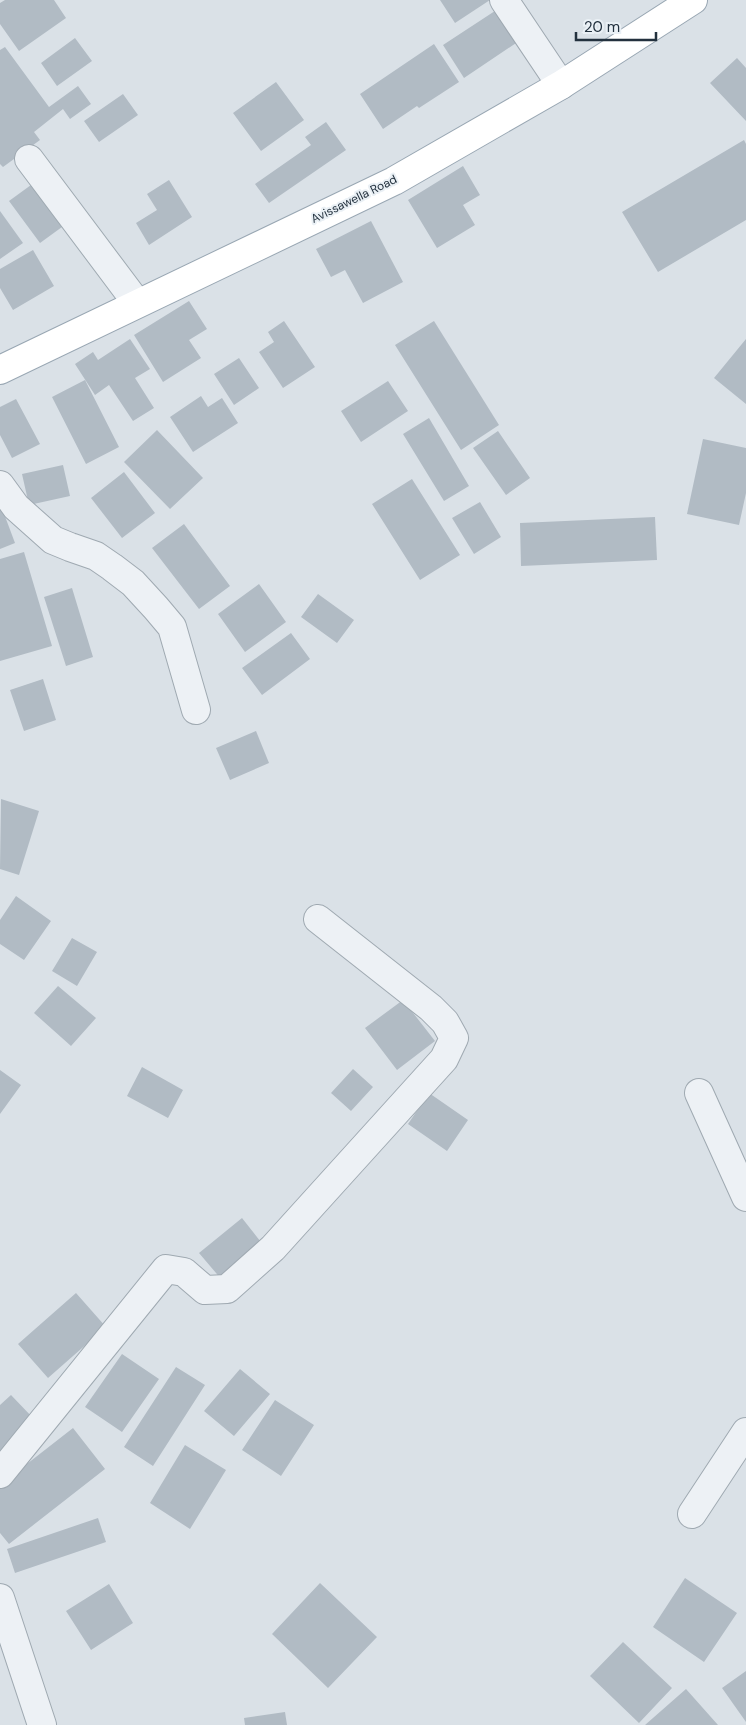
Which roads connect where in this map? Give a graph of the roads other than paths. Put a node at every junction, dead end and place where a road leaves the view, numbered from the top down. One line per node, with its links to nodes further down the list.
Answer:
1 (504, 0): 3 (street)
2 (693, 0): 3 (main road, Avissawella Road)
3 (560, 85): 5 (main road, Avissawella Road)
4 (28, 158): 5 (street)
5 (137, 304): 6 (main road, Avissawella Road)
6 (0, 370)
7 (0, 486): 8 (street)
8 (196, 710)
9 (318, 919): 13 (street)
10 (699, 1093): 11 (street)
11 (746, 1197)
12 (746, 1432): 14 (street)
13 (0, 1474)
14 (692, 1514)
15 (0, 1598): 16 (street)
16 (42, 1725)

